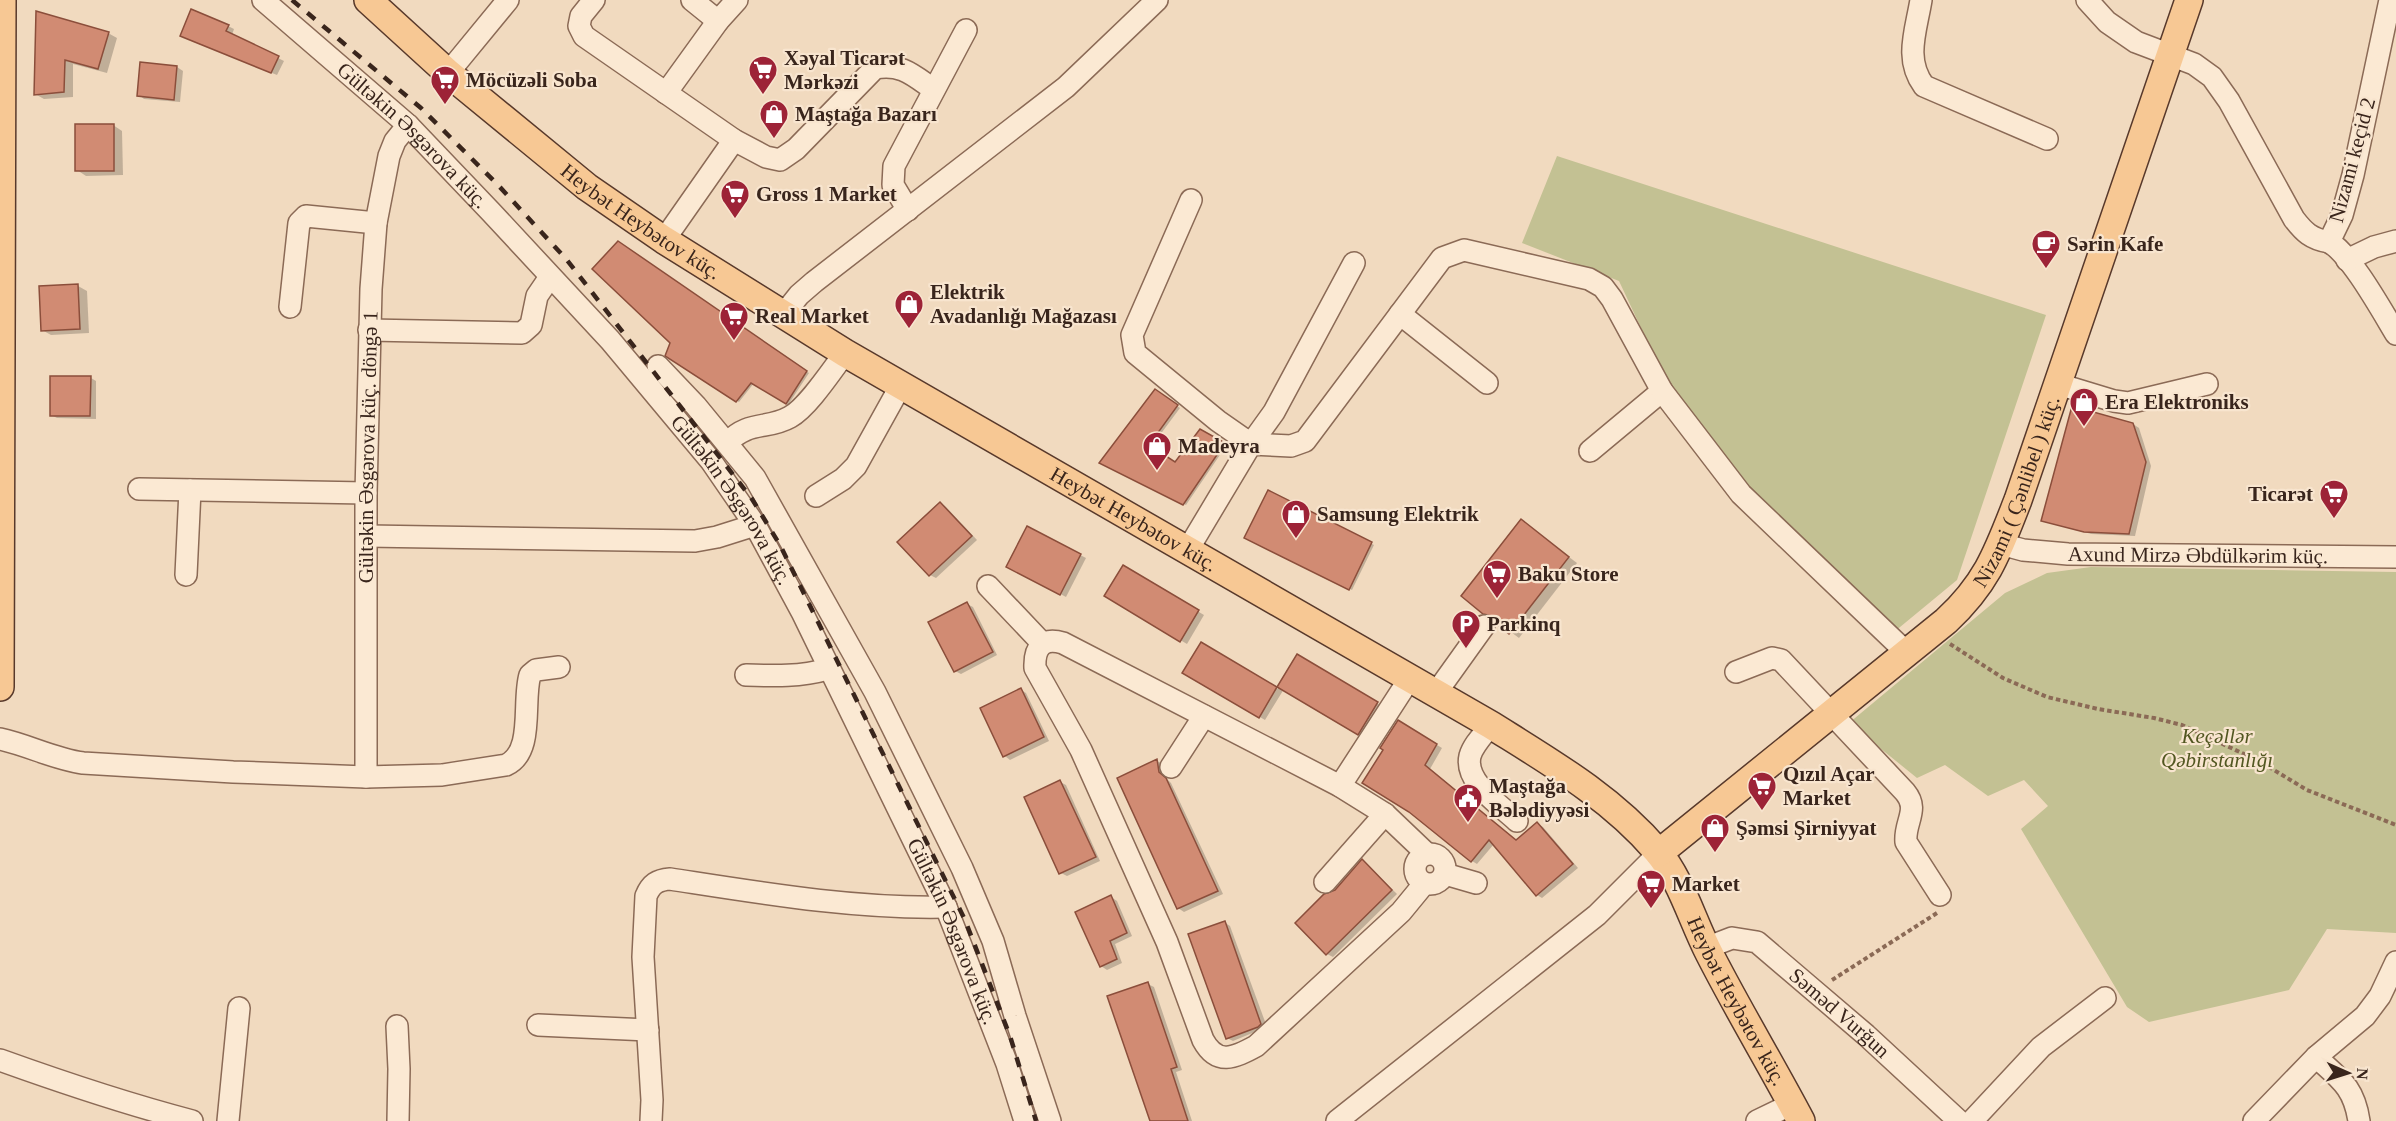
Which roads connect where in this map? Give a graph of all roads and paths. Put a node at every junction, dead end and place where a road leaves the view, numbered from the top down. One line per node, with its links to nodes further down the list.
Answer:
1 (2, 0): 66 (main road)
2 (262, 0): 19 (street, Gültəkin Əsgərova küç.)
3 (369, 0): 16 (main road, Heybət Heybətov küç.)
4 (508, 0): 16 (street)
5 (594, 0): 18 (street)
6 (692, 0): 13 (street)
7 (737, 0): 13 (street)
8 (1156, 0): 23 (street)
9 (1921, 0): 20 (street)
10 (2086, 0): 15 (street)
11 (2189, 0): 15 (main road, Nizami ( Çənlibel ) küç.)
12 (2390, 0): 27 (street, Nizami keçid 2)
13 (718, 21): 18 (street)
14 (966, 30): 17 (street)
15 (2171, 56): 27 (street); 39 (main road, Nizami ( Çənlibel ) küç.)
16 (448, 73): 25 (main road, Heybət Heybətov küç.)
17 (933, 89): 21 (street); 23 (street)
18 (666, 93): 21 (street)
19 (408, 125): 24 (street, Gültəkin Əsgərova küç. döngə 1); 30 (street, Gültəkin Əsgərova küç.)
20 (2047, 139)
21 (734, 140): 25 (street)
22 (1191, 200): 44 (street)
23 (908, 210): 33 (street)
24 (376, 223): 31 (street); 34 (street, Gültəkin Əsgərova küç. döngə 1)
25 (664, 240): 33 (main road, Heybət Heybətov küç.)
26 (2396, 241): 28 (street)
27 (2329, 242): 28 (street, Nizami keçid 2)
28 (2347, 260): 35 (street, Nizami keçid 2)
29 (1354, 263): 44 (street)
30 (550, 277): 34 (street); 50 (street, Gültəkin Əsgərova küç.)
31 (290, 307)
32 (1400, 314): 38 (street); 42 (street); 44 (street)
33 (783, 315): 36 (main road, Heybət Heybətov küç.)
34 (369, 330): 48 (street, Gültəkin Əsgərova küç. döngə 1)
35 (2396, 334)
36 (845, 353): 41 (main road, Heybət Heybətov küç.); 43 (street)
37 (658, 366): 43 (street)
38 (1487, 383)
39 (2058, 384): 40 (street); 52 (main road, Nizami ( Çənlibel ) küç.)
40 (2206, 384)
41 (901, 385): 49 (street); 53 (main road, Heybət Heybətov küç.)
42 (1662, 392): 45 (street); 60 (street)
43 (727, 443): 103 (street)
44 (1251, 444): 53 (street)
45 (1590, 451)
46 (139, 489): 47 (street)
47 (190, 490): 48 (street); 55 (street)
48 (366, 493): 51 (street, Gültəkin Əsgərova küç. döngə 1)
49 (816, 496)
50 (755, 525): 51 (street); 62 (street, Gültəkin Əsgərova küç.)
51 (367, 536): 73 (street, Gültəkin Əsgərova küç. döngə 1)
52 (2001, 544): 54 (street, Axund Mirzə Əbdülkərim küç.); 60 (main road, Nizami ( Çənlibel ) küç.)
53 (1187, 551): 65 (main road, Heybət Heybətov küç.)
54 (2396, 557)
55 (186, 575)
56 (988, 586): 59 (street)
57 (1484, 626): 67 (street)
58 (1946, 642): 77 (path)
59 (1042, 643): 69 (street); 83 (street)
60 (1907, 653): 68 (main road, Nizami ( Çənlibel ) küç.)
61 (559, 667): 73 (street)
62 (828, 669): 64 (street); 85 (street, Gültəkin Əsgərova küç.)
63 (1736, 672): 68 (street)
64 (746, 675)
65 (1410, 678): 67 (main road, Heybət Heybətov küç.); 74 (street)
66 (0, 687)
67 (1436, 693): 70 (main road, Heybət Heybətov küç.)
68 (1832, 714): 78 (main road, Nizami ( Çənlibel ) küç.); 84 (street)
69 (1204, 716): 72 (street); 74 (street)
70 (1491, 725): 76 (street); 78 (main road, Heybət Heybətov küç.)
71 (0, 739): 73 (street)
72 (1171, 766)
73 (366, 777)
74 (1340, 786): 75 (street)
75 (1385, 814): 79 (street); 81 (street)
76 (1516, 822)
77 (2396, 825)
78 (1659, 853): 86 (main road, Heybət Heybətov küç.); 104 (street)
79 (1427, 854): 80 (street); 83 (street)
80 (1445, 874): 82 (street); 83 (street)
81 (1325, 882)
82 (1476, 883)
83 (1424, 884)
84 (1940, 895): 88 (path)
85 (946, 907): 93 (street); 102 (street, Gültəkin Əsgərova küç.)
86 (1706, 948): 88 (street, Səməd Vurğun); 96 (main road, Heybət Heybətov küç.)
87 (2396, 962): 94 (street)
88 (1814, 991): 106 (street, Səməd Vurğun)
89 (2105, 998): 97 (street)
90 (239, 1008): 99 (street)
91 (538, 1025): 93 (street)
92 (397, 1026): 100 (street)
93 (648, 1030): 101 (street)
94 (2316, 1057): 107 (street); 108 (street)
95 (0, 1060): 98 (street)
96 (1797, 1113): 105 (street)
97 (1983, 1118)
98 (192, 1121)
99 (228, 1121)
100 (399, 1121)
101 (651, 1121)
102 (1024, 1121)
103 (1050, 1121)
104 (1337, 1121)
105 (1757, 1121)
106 (1959, 1121)
107 (2254, 1121)
108 (2359, 1121)

